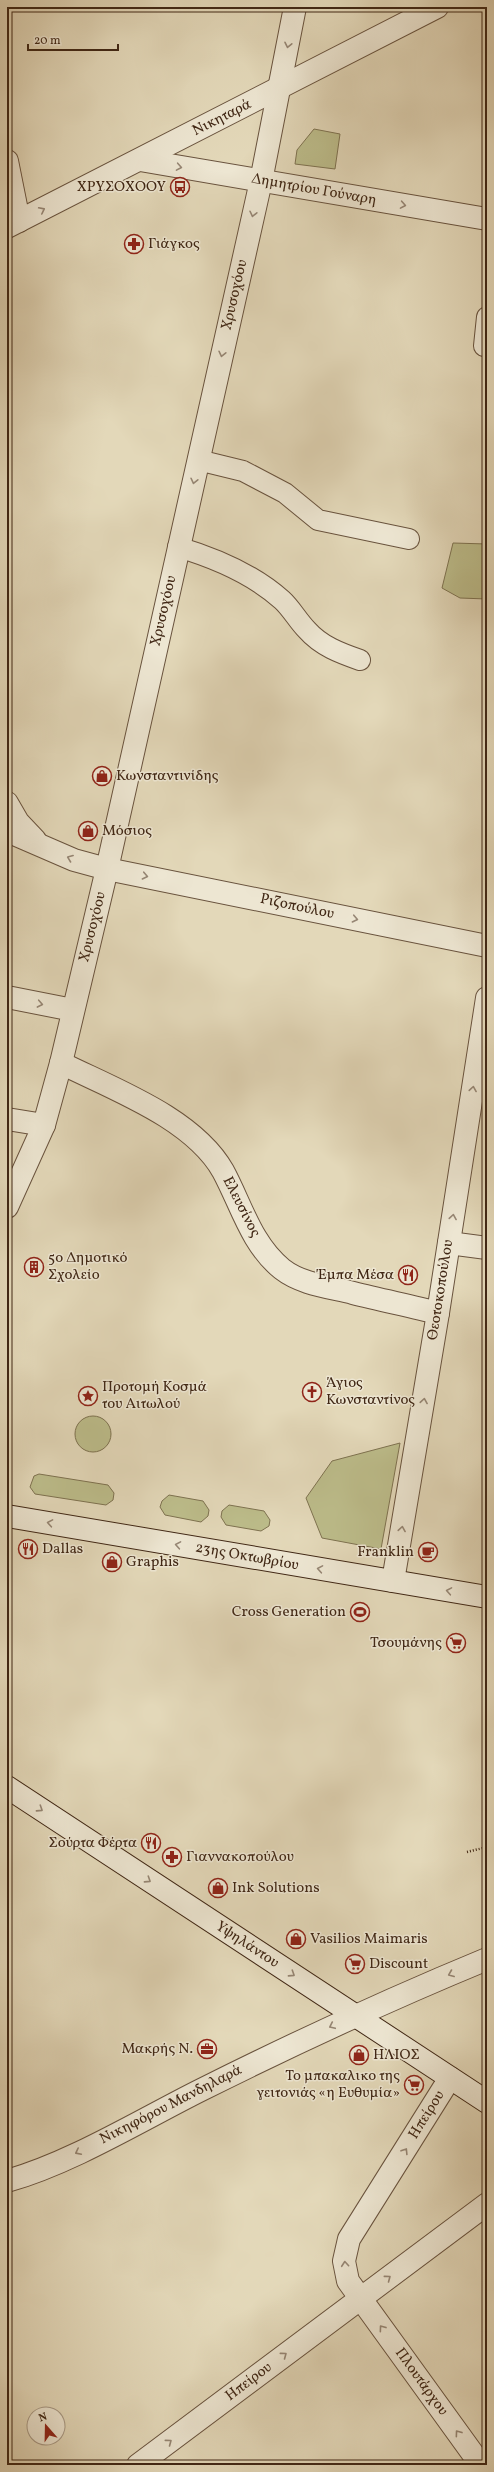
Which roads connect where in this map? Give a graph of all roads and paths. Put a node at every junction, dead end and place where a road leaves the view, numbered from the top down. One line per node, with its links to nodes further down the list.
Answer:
1 (296, 7): 3 (street, Χρυσοχόου, one-way to 3)
2 (437, 7): 3 (street, Νικηταρά)
3 (279, 90): 4 (street, Νικηταρά); 6 (street, Χρυσοχόου)
4 (140, 160): 6 (street, Δημητρίου Γούναρη, one-way to 6); 8 (street, Νικηταρά, one-way to 4)
5 (7, 161): 8 (street)
6 (260, 181): 7 (street, Δημητρίου Γούναρη, one-way to 7); 11 (street, Χρυσοχόου, one-way to 11)
7 (487, 219)
8 (13, 224)
9 (487, 317): 10 (street)
10 (484, 346)
11 (198, 460): 12 (street); 13 (street, Χρυσοχόου, one-way to 13)
12 (409, 539)
13 (178, 547): 14 (street); 18 (street, Χρυσοχόου)
14 (360, 660)
15 (7, 803): 17 (street)
16 (7, 831): 17 (street, Ριζοπούλου)
17 (42, 847): 18 (street, Ριζοπούλου, one-way to 17)
18 (107, 869): 19 (street, Ριζοπούλου, one-way to 19); 22 (street, Χρυσοχόου)
19 (487, 946)
20 (7, 997): 22 (street, one-way to 22)
21 (487, 998): 27 (street, Θεοτοκοπούλου, one-way to 21)
22 (72, 1010): 23 (street, Χρυσοχόου)
23 (61, 1063): 25 (street, Χρυσοχόου); 29 (street, Ελευσίνος)
24 (7, 1119): 25 (street)
25 (44, 1125): 26 (street, Χρυσοχόου)
26 (7, 1207)
27 (449, 1243): 28 (street); 29 (street, Θεοτοκοπούλου)
28 (487, 1248)
29 (438, 1313): 31 (street, Θεοτοκοπούλου, one-way to 29)
30 (7, 1516): 31 (street, 23ης Οκτωβρίου, one-way to 30)
31 (393, 1582): 32 (street, 23ης Οκτωβρίου, one-way to 31)
32 (487, 1597)
33 (7, 1787): 37 (street, Υψηλάντου, one-way to 37)
34 (487, 1847): 35 (path)
35 (467, 1852)
36 (487, 1959): 37 (street, Νικηφόρου Μανδηλαρά, one-way to 37)
37 (355, 2015): 38 (street, Υψηλάντου); 40 (street, Νικηφόρου Μανδηλαρά, one-way to 40)
38 (450, 2078): 39 (street, Υψηλάντου); 42 (street, Ηπείρου, one-way to 38)
39 (487, 2102)
40 (7, 2181)
41 (487, 2204): 42 (street, Ηπείρου, one-way to 41)
42 (360, 2298): 43 (street, Ηπείρου, one-way to 42); 44 (street, Πλουτάρχου, one-way to 42)
43 (138, 2465)
44 (481, 2465)

